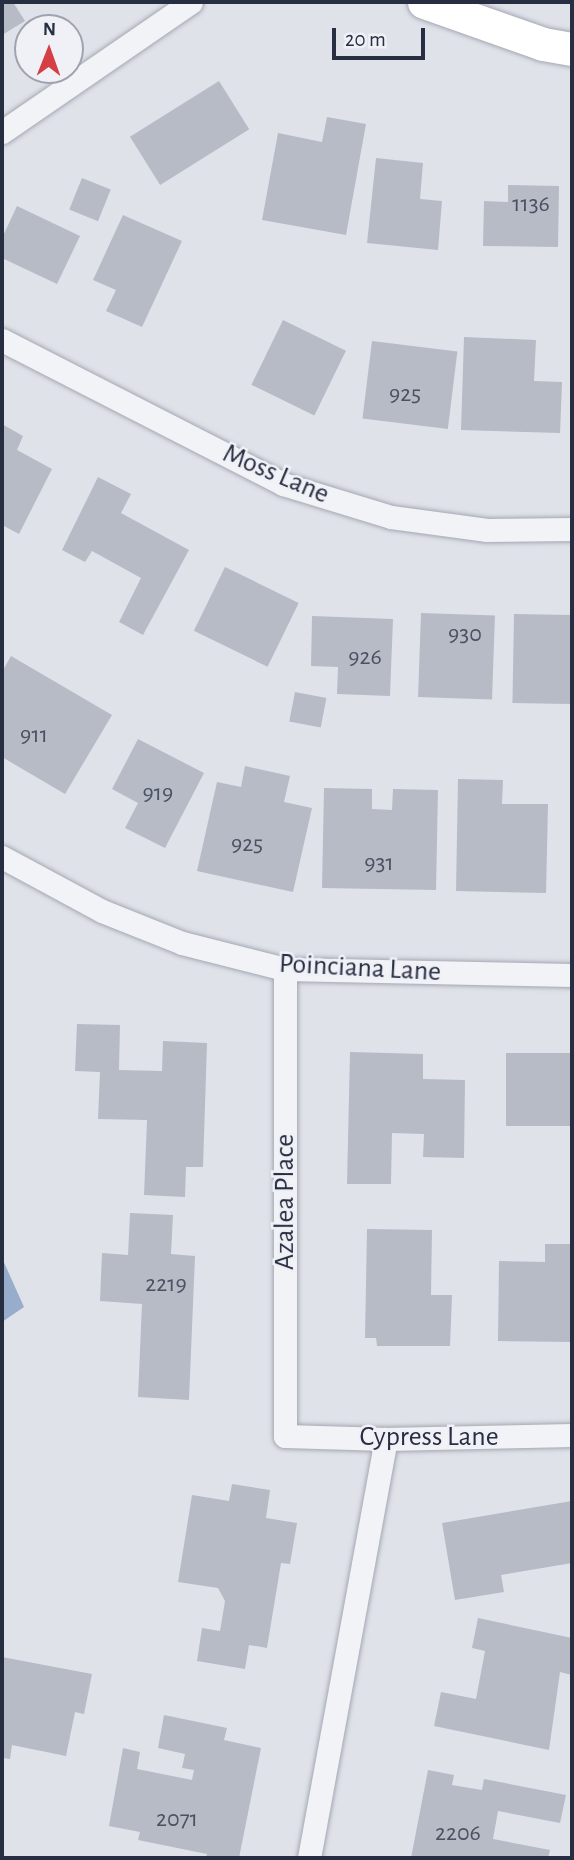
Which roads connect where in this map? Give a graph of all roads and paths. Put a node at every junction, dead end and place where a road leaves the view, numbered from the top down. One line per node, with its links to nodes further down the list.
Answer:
1 (191, 2): 4 (street)
2 (424, 2): 3 (main road)
3 (572, 49)
4 (2, 132)
5 (2, 340): 6 (street, Moss Lane)
6 (572, 529)
7 (2, 857): 8 (street, Poinciana Lane)
8 (285, 969): 9 (street, Poinciana Lane); 11 (street, Azalea Place)
9 (572, 975)
10 (572, 1435): 12 (street, Cypress Lane)
11 (285, 1436): 12 (street, Cypress Lane)
12 (386, 1439): 13 (street)
13 (309, 1858)

